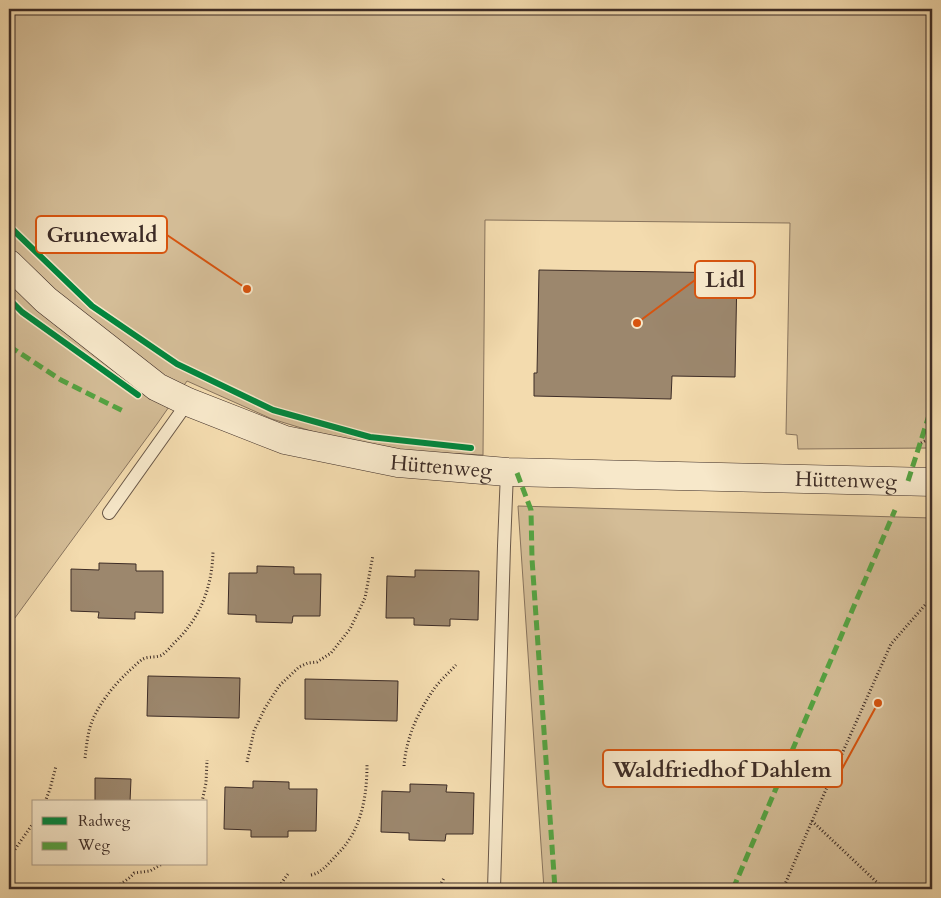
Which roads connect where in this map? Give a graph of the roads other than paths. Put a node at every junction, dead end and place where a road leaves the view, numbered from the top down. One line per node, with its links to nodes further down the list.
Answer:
1 (9, 264): 2 (main road, Hüttenweg)
2 (188, 402): 3 (main road, Hüttenweg); 5 (lane)
3 (507, 472): 4 (main road, Hüttenweg); 6 (lane)
4 (932, 482)
5 (109, 513)
6 (494, 889)

